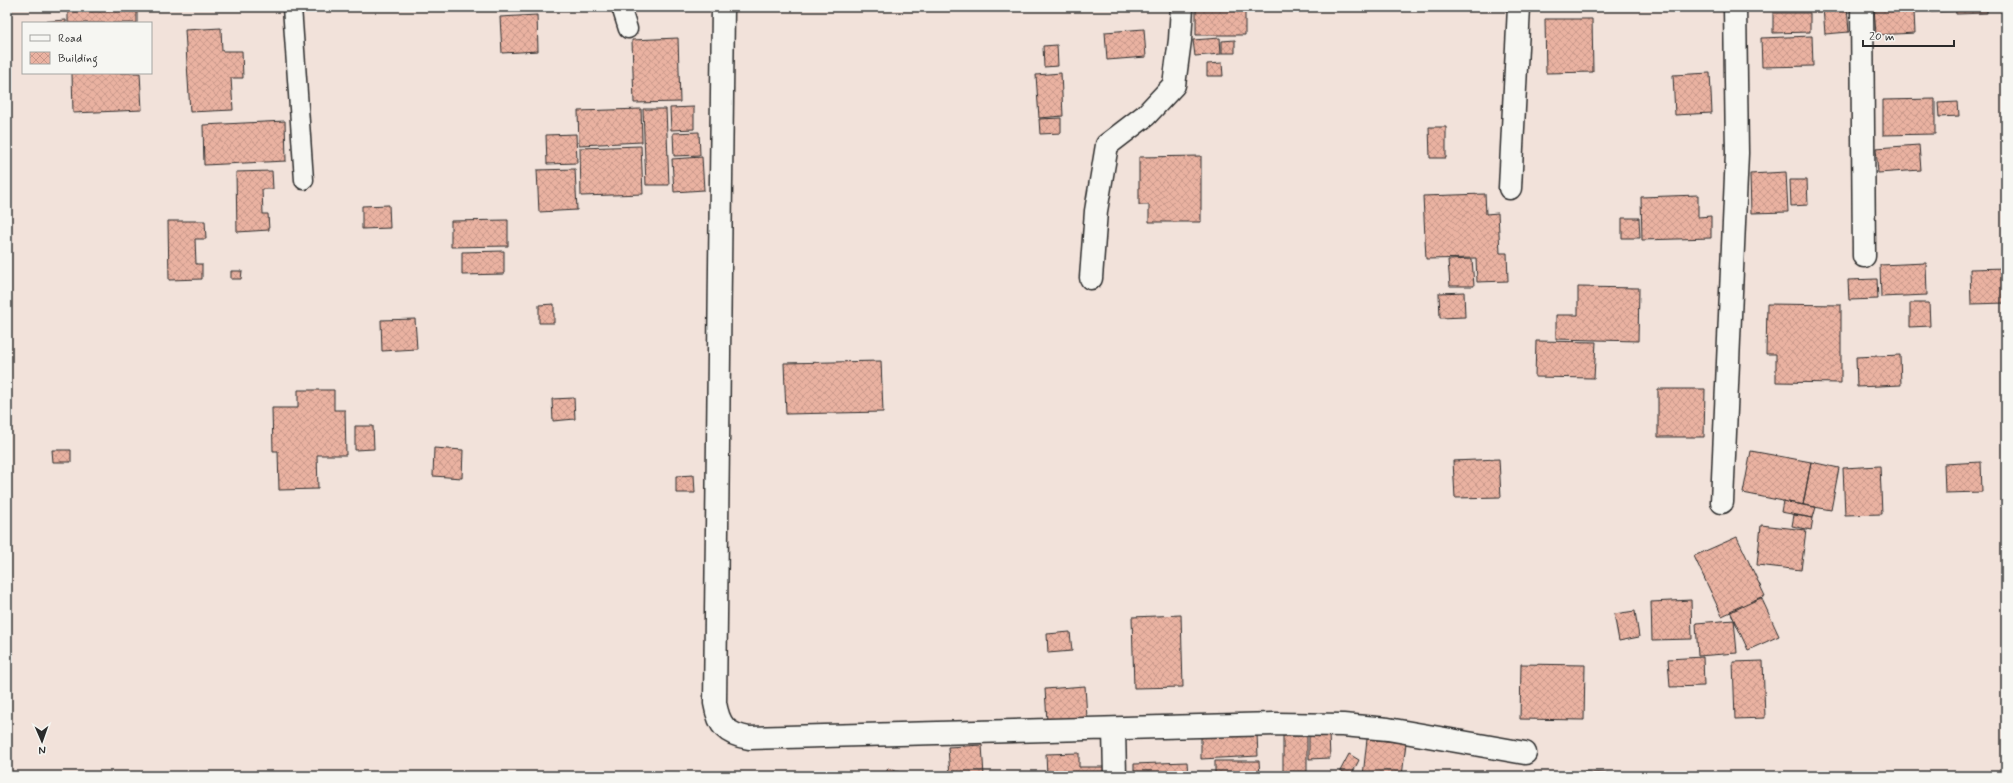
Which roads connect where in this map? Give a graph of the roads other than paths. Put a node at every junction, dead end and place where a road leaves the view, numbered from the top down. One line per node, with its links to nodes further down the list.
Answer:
1 (292, 7): 9 (lane)
2 (621, 7): 8 (lane)
3 (723, 7): 14 (street)
4 (1182, 7): 12 (street)
5 (1519, 7): 10 (street)
6 (1735, 7): 13 (street)
7 (1862, 7): 11 (street)
8 (628, 29)
9 (304, 180)
10 (1510, 188)
11 (1864, 256)
12 (1091, 278)
13 (1722, 502)
14 (1114, 729): 15 (street); 16 (street)
15 (1525, 753)
16 (1115, 776)

